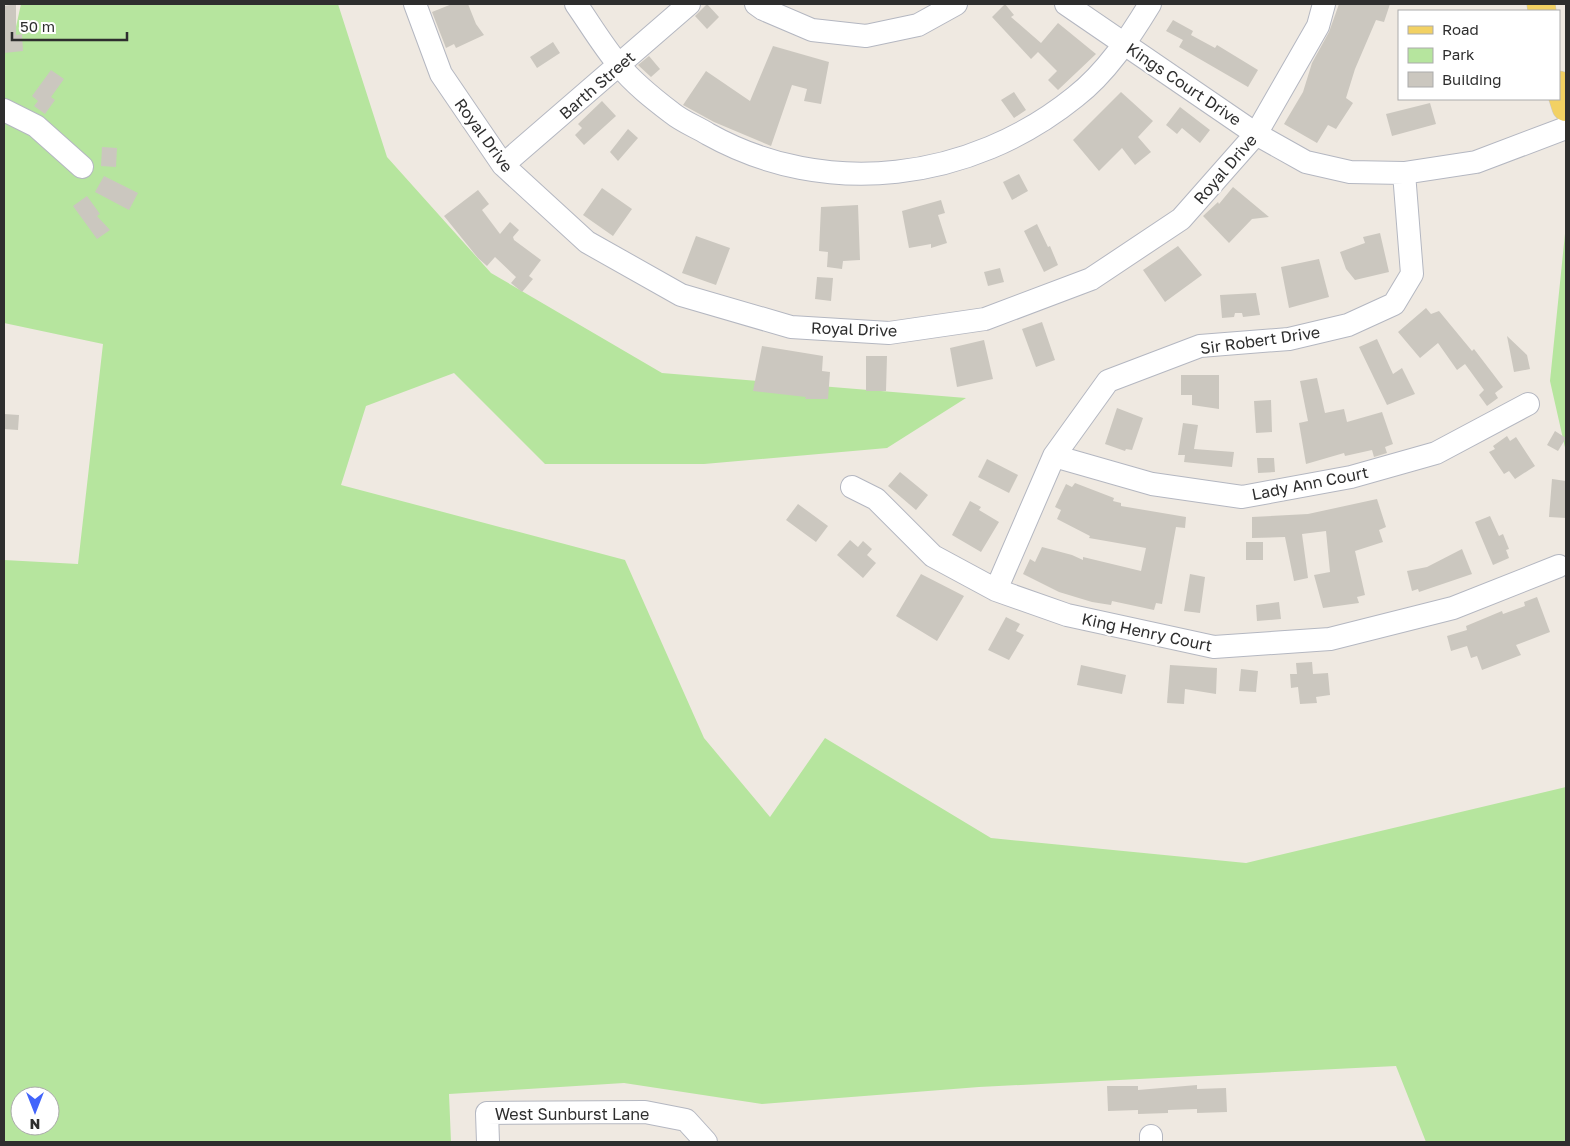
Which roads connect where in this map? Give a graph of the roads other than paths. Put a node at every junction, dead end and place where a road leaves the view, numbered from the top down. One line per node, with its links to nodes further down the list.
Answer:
1 (415, 4): 16 (street, Royal Drive)
2 (576, 4): 10 (street)
3 (690, 4): 10 (street, Barth Street)
4 (756, 4): 5 (street)
5 (956, 4)
6 (1066, 4): 9 (street, Kings Court Drive)
7 (1150, 4): 9 (street)
8 (1324, 4): 15 (street, Royal Drive)
9 (1125, 44): 10 (street); 15 (street, Kings Court Drive)
10 (620, 66): 16 (street, Barth Street)
11 (1560, 89): 12 (main road)
12 (1566, 107)
13 (4, 110): 17 (street)
14 (1566, 128): 18 (street, Kings Court Drive)
15 (1256, 134): 16 (street, Royal Drive); 18 (street, Kings Court Drive)
16 (503, 165)
17 (82, 168)
18 (1404, 173): 20 (street, Sir Robert Drive)
19 (1528, 404): 20 (street, Lady Ann Court)
20 (1054, 456): 23 (street, Sir Robert Drive)
21 (852, 487): 23 (street, King Henry Court)
22 (1559, 566): 23 (street, King Henry Court)
23 (996, 590)
24 (488, 1142): 25 (street, West Sunburst Lane)
25 (706, 1142)

